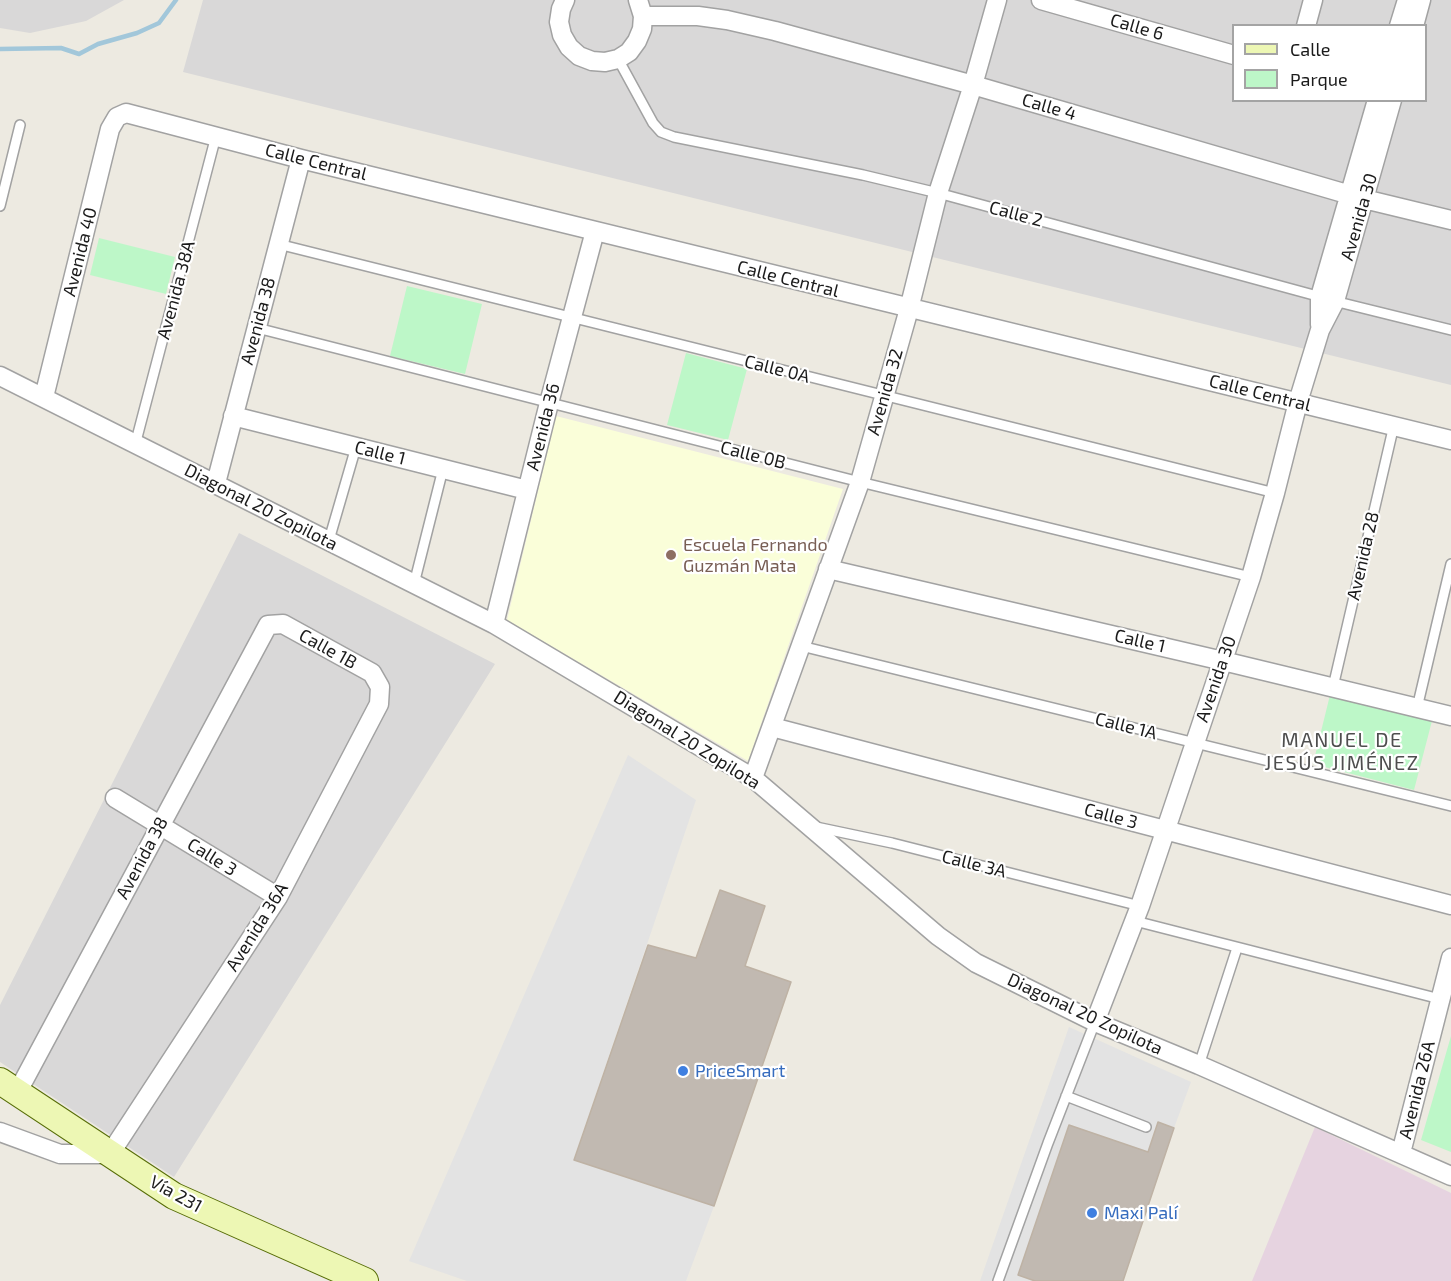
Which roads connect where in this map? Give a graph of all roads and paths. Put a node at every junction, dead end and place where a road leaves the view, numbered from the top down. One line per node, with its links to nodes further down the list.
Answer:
1 (565, 0): 12 (street)
2 (997, 0): 13 (street, Avenida 32)
3 (1041, 0): 11 (street, Calle 6)
4 (1313, 0): 8 (street)
5 (1407, 0): 9 (street)
6 (1421, 0): 10 (street)
7 (640, 8): 12 (street); 13 (street, Calle 4)
8 (1307, 24)
9 (1400, 24)
10 (1415, 24)
11 (1232, 54)
12 (618, 58): 20 (lane, Calle 2)
13 (973, 85): 20 (street, Avenida 32); 21 (street, Calle 4)
14 (1377, 102): 21 (street, Avenida 30)
15 (1391, 102): 21 (street, Avenida 30)
16 (126, 113): 18 (street, Calle Central); 33 (street, Avenida 40)
17 (20, 125): 22 (lane)
18 (216, 136): 19 (street, Calle Central); 39 (lane, Avenida 38A)
19 (301, 159): 24 (street, Calle Central); 25 (street, Avenida 38)
20 (938, 193): 26 (lane, Calle 2); 27 (street, Avenida 32)
21 (1357, 196): 23 (street, Calle 4); 26 (street, Avenida 30)
22 (0, 206)
23 (1451, 220)
24 (595, 231): 27 (street, Calle Central); 28 (street, Avenida 36)
25 (278, 244): 28 (lane, Calle 0A); 29 (street, Avenida 38)
26 (1328, 299): 30 (lane, Calle 2); 34 (street, Avenida 30)
27 (909, 309): 32 (street, Avenida 32); 34 (street, Calle Central)
28 (571, 318): 32 (lane, Calle 0A); 35 (street, Avenida 36)
29 (256, 328): 35 (lane, Calle 0B); 36 (street, Avenida 38)
30 (1451, 330)
31 (0, 376): 33 (street, Diagonal 20 Zopilota)
32 (884, 396): 42 (street, Avenida 32); 45 (lane, Calle 0A)
33 (44, 397): 39 (street, Diagonal 20 Zopilota)
34 (1298, 402): 37 (street, Calle Central); 45 (street, Avenida 30)
35 (549, 403): 42 (lane, Calle 0B); 44 (street, Avenida 36)
36 (233, 416): 40 (street, Calle 1); 43 (street, Avenida 38)
37 (1394, 425): 38 (street, Calle Central); 56 (lane, Avenida 28)
38 (1451, 440)
39 (135, 445): 43 (street, Diagonal 20 Zopilota)
40 (356, 447): 41 (street, Calle 1); 46 (lane)
41 (443, 469): 44 (street, Calle 1); 50 (lane)
42 (860, 482): 48 (street, Avenida 32); 49 (lane, Calle 0B)
43 (216, 483): 46 (street, Diagonal 20 Zopilota)
44 (527, 490): 51 (street, Avenida 36)
45 (1275, 493): 49 (street, Avenida 30)
46 (328, 540): 50 (street, Diagonal 20 Zopilota)
47 (1451, 564): 57 (lane)
48 (828, 569): 53 (street, Avenida 32); 54 (street, Calle 1)
49 (1251, 577): 54 (street, Avenida 30)
50 (414, 584): 51 (street, Diagonal 20 Zopilota)
51 (494, 624): 61 (street, Diagonal 20 Zopilota)
52 (268, 625): 55 (street, Calle 1B); 64 (street, Avenida 38)
53 (801, 646): 59 (street, Avenida 32); 60 (lane, Calle 1A)
54 (1223, 661): 56 (street, Calle 1); 60 (street, Avenida 30)
55 (380, 687): 67 (street, Avenida 36A)
56 (1333, 687): 57 (street, Calle 1)
57 (1417, 708): 58 (street, Calle 1)
58 (1451, 716)
59 (772, 727): 61 (street, Avenida 32); 66 (street, Calle 3)
60 (1194, 743): 63 (lane, Calle 1A); 66 (street, Avenida 30)
61 (753, 778): 65 (street, Diagonal 20 Zopilota)
62 (115, 798): 64 (street, Calle 3)
63 (1451, 806)
64 (160, 825): 67 (street, Calle 3); 75 (street, Avenida 38)
65 (807, 825): 69 (lane, Calle 3A); 73 (street, Diagonal 20 Zopilota)
66 (1165, 830): 68 (street, Calle 3); 69 (street, Avenida 30)
67 (278, 897): 80 (street, Avenida 36A)
68 (1451, 905)
69 (1138, 914): 70 (lane, Calle 3A); 73 (street, Avenida 30)
70 (1237, 948): 72 (lane, Calle 3A); 74 (lane)
71 (1451, 957): 72 (street, Avenida 26A)
72 (1440, 999): 79 (street, Avenida 26A)
73 (1095, 1022): 74 (street, Diagonal 20 Zopilota); 76 (lane)
74 (1199, 1065): 79 (street, Diagonal 20 Zopilota)
75 (9, 1087): 80 (main road, Vía 231)
76 (1066, 1096): 77 (lane); 83 (lane)
77 (1146, 1127)
78 (0, 1132): 80 (street)
79 (1401, 1153): 81 (street, Diagonal 20 Zopilota)
80 (110, 1154): 82 (main road, Vía 231)
81 (1451, 1176)
82 (365, 1281)
83 (998, 1281)

